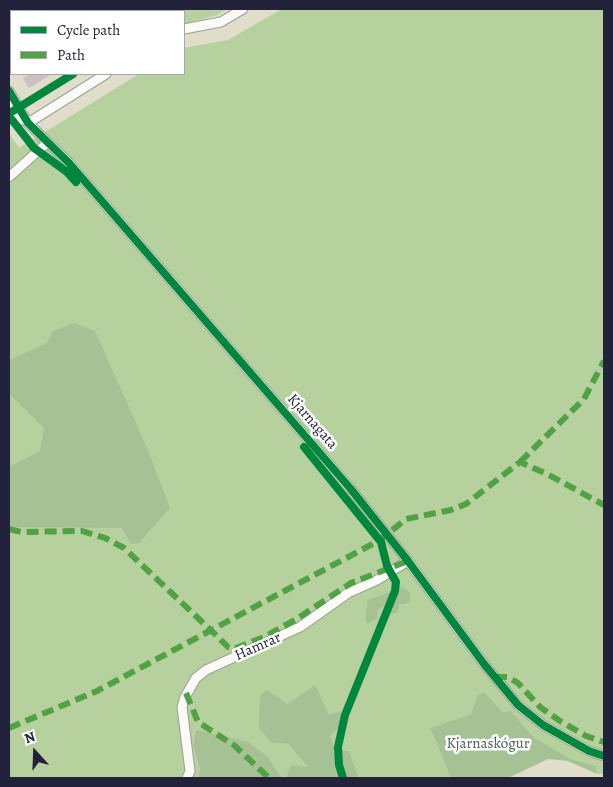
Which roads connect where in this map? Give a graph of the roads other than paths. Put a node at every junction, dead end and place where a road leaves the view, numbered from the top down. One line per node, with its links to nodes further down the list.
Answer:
1 (243, 9): 2 (street)
2 (185, 29)
3 (104, 75): 6 (street)
4 (9, 91): 6 (street, Kjarnagata)
5 (9, 104): 6 (street, Kjarnagata)
6 (28, 123): 7 (street, Kjarnagata)
7 (47, 143): 8 (street); 9 (street, Kjarnagata)
8 (9, 177)
9 (408, 561): 10 (street, Kjarnagata); 11 (street, Hamrar)
10 (604, 756)
11 (187, 778)

